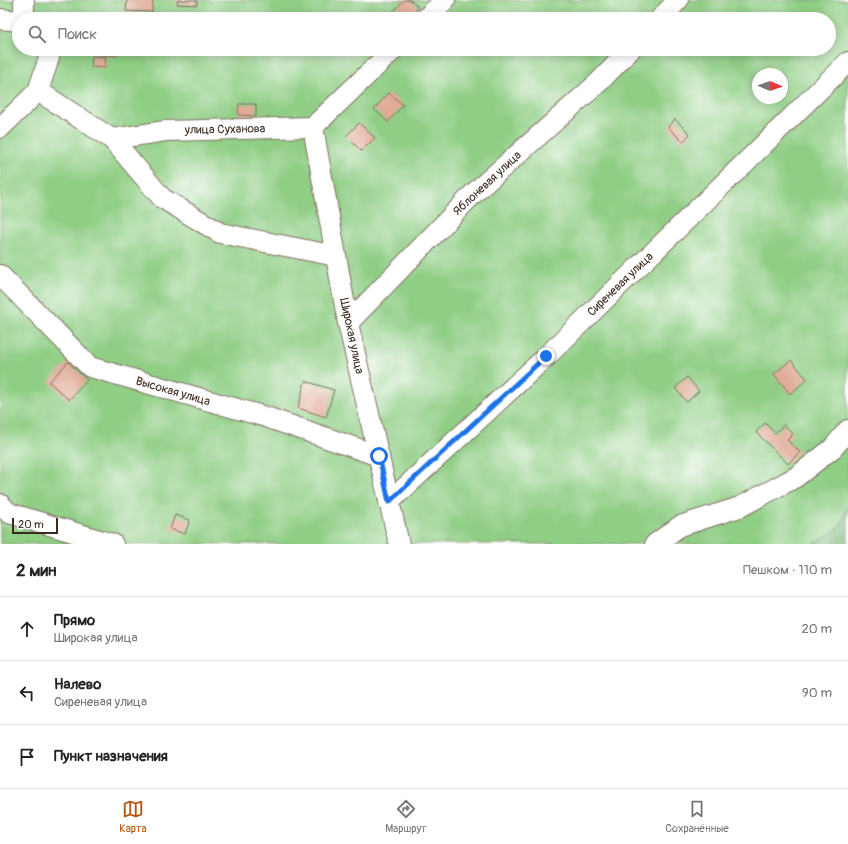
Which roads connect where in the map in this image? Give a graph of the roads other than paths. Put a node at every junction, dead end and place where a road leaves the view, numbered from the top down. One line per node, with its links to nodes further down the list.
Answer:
1 (24, 0): 4 (lane)
2 (445, 0): 5 (lane)
3 (678, 0): 6 (lane)
4 (24, 12)
5 (432, 12)
6 (667, 12)
7 (0, 19): 8 (lane)
8 (12, 20)
9 (47, 56): 13 (lane)
10 (387, 56): 14 (lane)
11 (624, 56): 19 (lane, Яблоневая улица)
12 (848, 62): 22 (lane, Сиреневая улица)
13 (38, 91): 15 (lane); 16 (lane)
14 (313, 127): 16 (lane, улица Суханова); 17 (lane, Широкая улица)
15 (0, 128)
16 (112, 139): 17 (lane)
17 (336, 256): 19 (lane, Широкая улица)
18 (0, 275): 21 (lane, Высокая улица)
19 (348, 323): 21 (lane, Широкая улица)
20 (848, 430): 26 (lane)
21 (379, 456): 22 (lane, Широкая улица)
22 (389, 502): 25 (lane, Широкая улица)
23 (3, 513): 24 (lane)
24 (113, 544)
25 (399, 544)
26 (655, 544)

